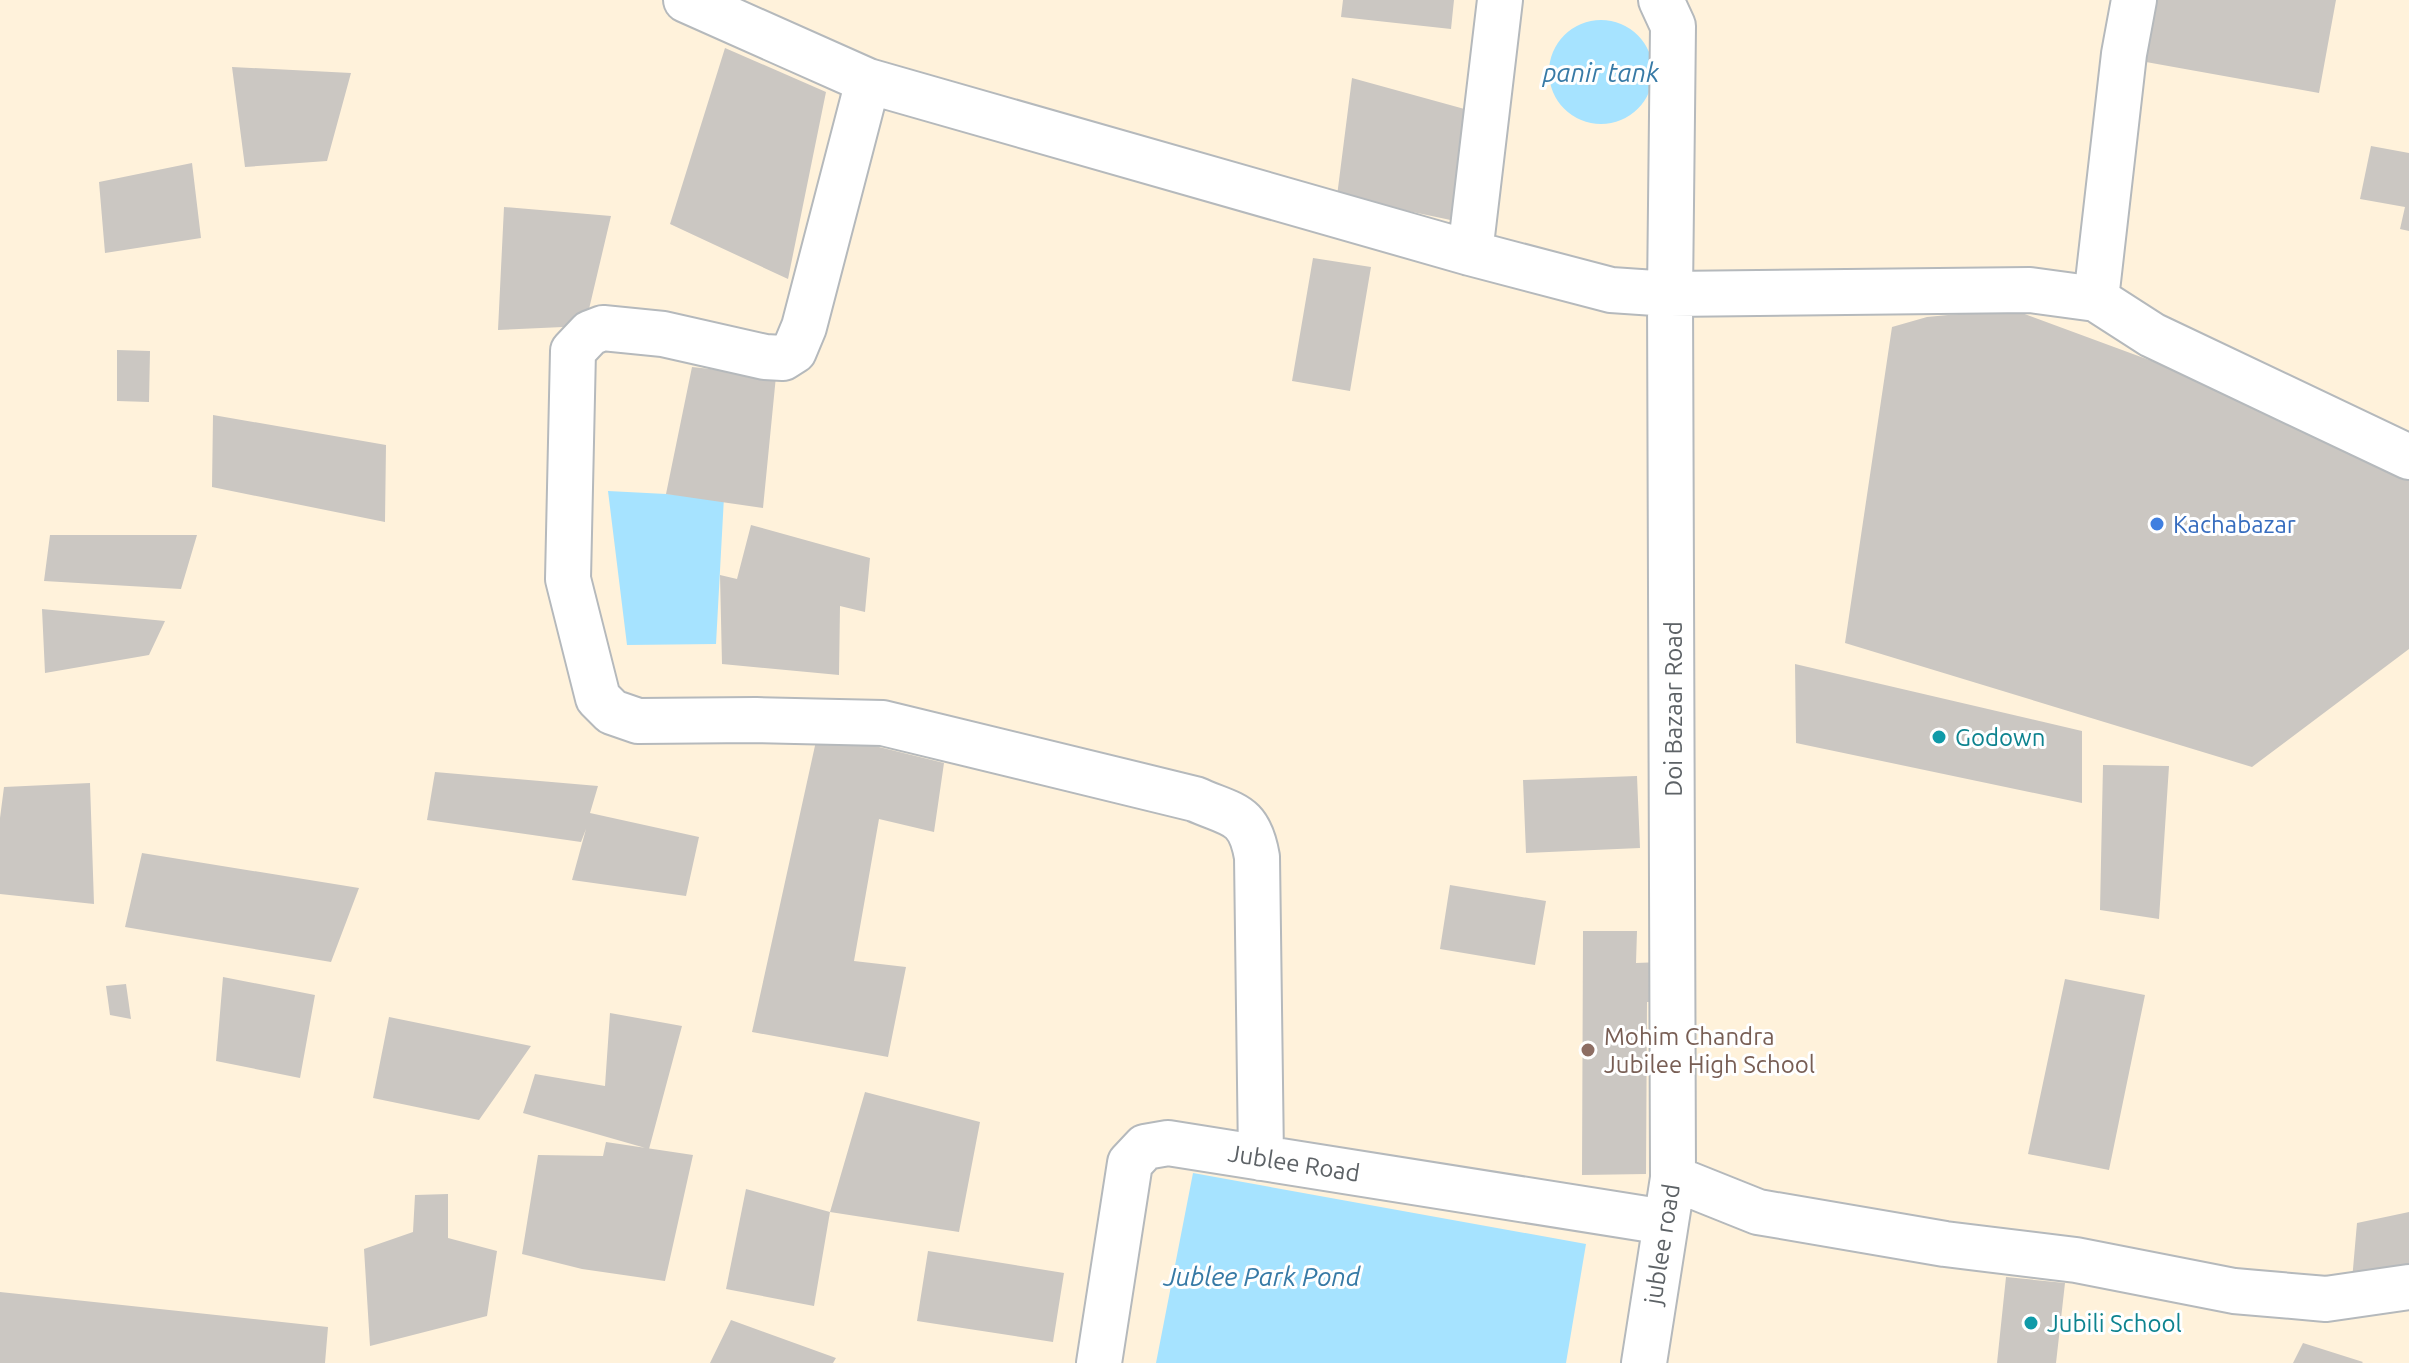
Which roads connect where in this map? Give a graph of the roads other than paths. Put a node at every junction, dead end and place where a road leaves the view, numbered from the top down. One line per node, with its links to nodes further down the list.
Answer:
1 (686, 0): 5 (street)
2 (1500, 0): 6 (street)
3 (1661, 0): 7 (street, Doi Bazaar Road)
4 (2134, 0): 8 (street)
5 (868, 81): 6 (street); 11 (street)
6 (1470, 253): 7 (street)
7 (1670, 294): 8 (street); 10 (street, Doi Bazaar Road)
8 (2096, 299): 9 (street)
9 (2409, 457)
10 (1672, 1125): 12 (street, jublee road)
11 (1261, 1158): 13 (street, Jublee Road); 15 (street, Jublee Road)
12 (1673, 1178): 13 (street, jublee road); 14 (street)
13 (1665, 1222): 16 (street, jublee road)
14 (2409, 1287)
15 (1099, 1363)
16 (1644, 1363)

